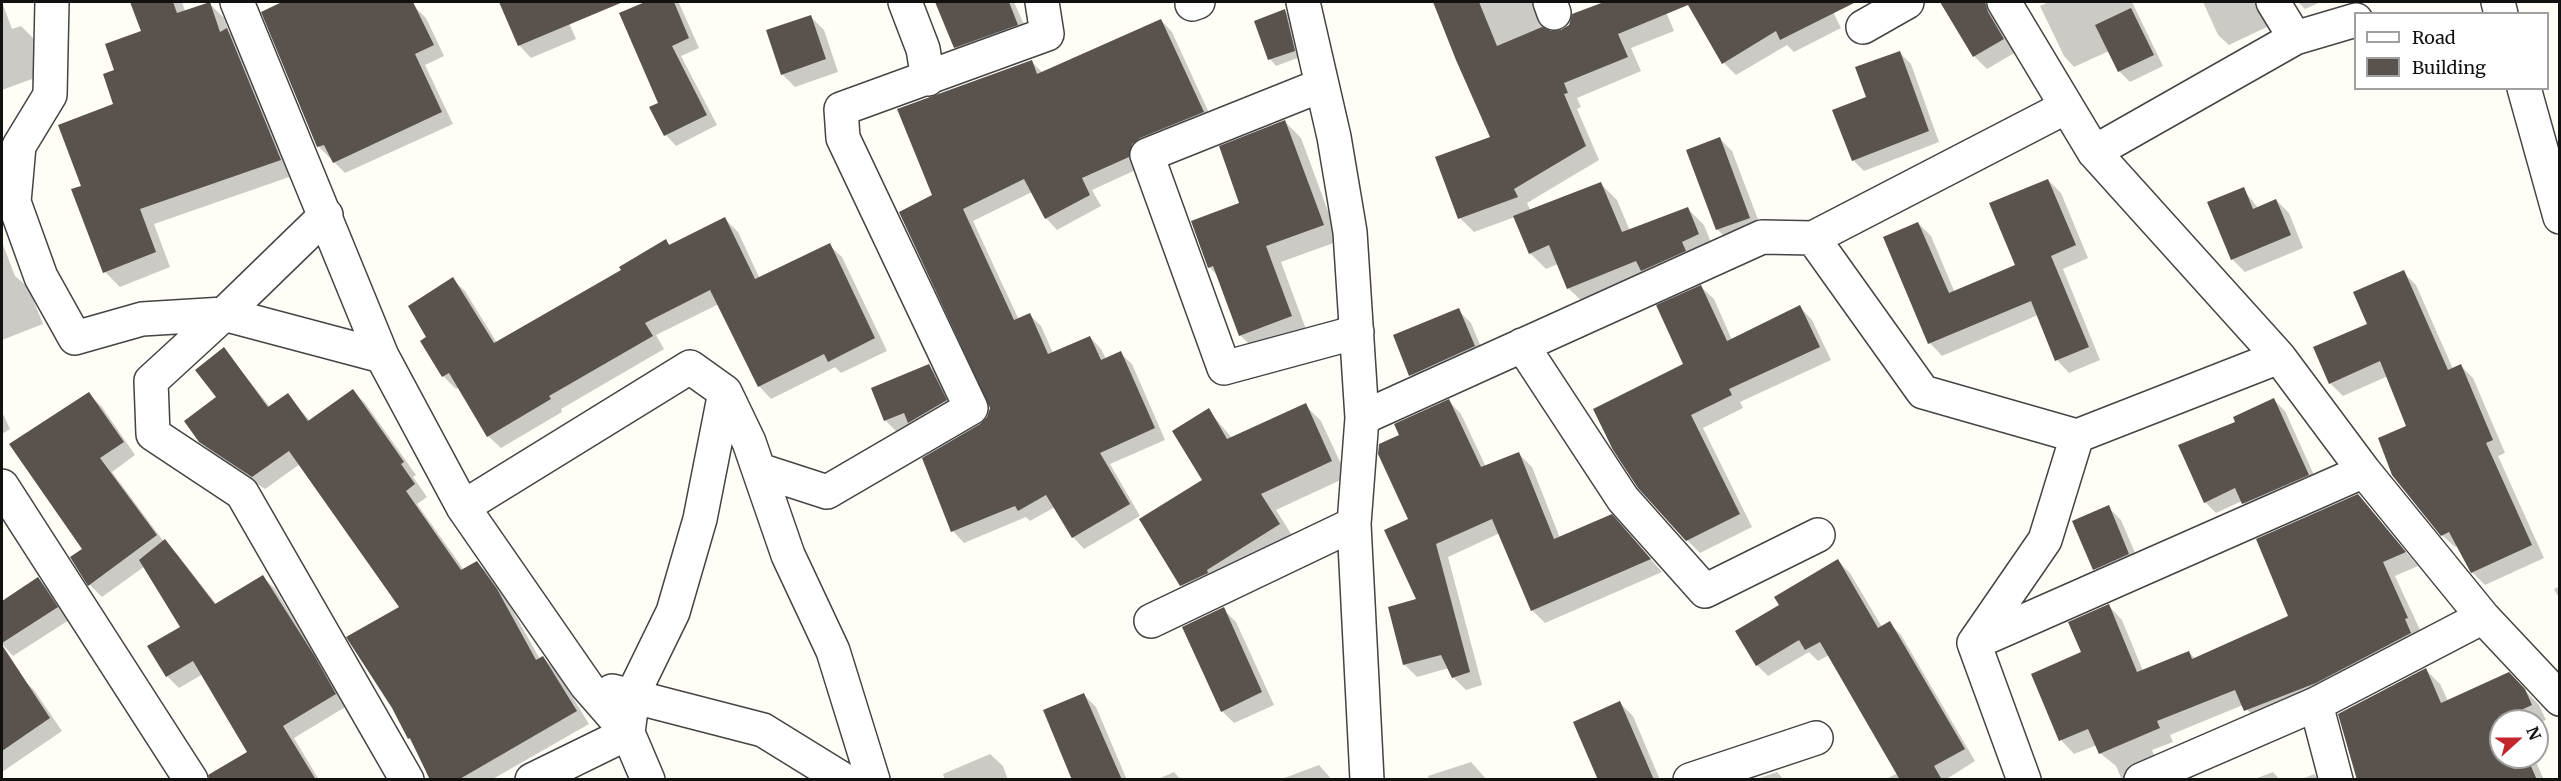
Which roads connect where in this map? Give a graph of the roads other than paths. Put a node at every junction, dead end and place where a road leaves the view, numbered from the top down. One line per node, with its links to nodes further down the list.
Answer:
1 (52, 2): 20 (street)
2 (237, 2): 17 (street)
3 (905, 2): 12 (street)
4 (1042, 2): 12 (street)
5 (1303, 2): 13 (street)
6 (1907, 2): 10 (street)
7 (2004, 2): 15 (street)
8 (2273, 2): 11 (street)
9 (2354, 20): 11 (street)
10 (1863, 27)
11 (2295, 39): 16 (street)
12 (928, 79): 28 (street)
13 (1322, 85): 21 (street); 21 (street)
14 (2525, 90): 18 (street)
15 (2066, 107): 16 (street); 19 (street)
16 (2094, 152): 24 (street)
17 (326, 215): 20 (street); 23 (street)
18 (2559, 217)
19 (1813, 238): 22 (street); 27 (street)
20 (224, 314): 23 (street); 44 (street)
21 (1358, 332): 26 (street)
22 (1522, 345): 26 (street); 33 (street)
23 (382, 356): 31 (street)
24 (2279, 357): 27 (street); 29 (street)
25 (725, 392): 28 (street); 31 (street); 38 (street)
26 (1362, 418): 32 (street)
27 (2077, 436): 36 (street)
28 (759, 470): 48 (street)
29 (2364, 471): 34 (street); 36 (street)
30 (2, 486): 43 (street)
31 (463, 507): 37 (street)
32 (1354, 524): 35 (street); 49 (street)
33 (1818, 535)
34 (2483, 617): 39 (street); 40 (street)
35 (1151, 621)
36 (1974, 644): 51 (street)
37 (587, 686): 38 (street); 41 (street)
38 (633, 694): 41 (street); 47 (street)
39 (2559, 699)
40 (2316, 704): 52 (street); 53 (street)
41 (628, 733): 45 (street); 46 (street)
42 (1816, 738): 50 (street)
43 (191, 780)
44 (407, 780)
45 (532, 780)
46 (648, 780)
47 (844, 780)
48 (873, 780)
49 (1367, 780)
50 (1690, 780)
51 (2024, 780)
52 (2141, 780)
53 (2336, 780)

